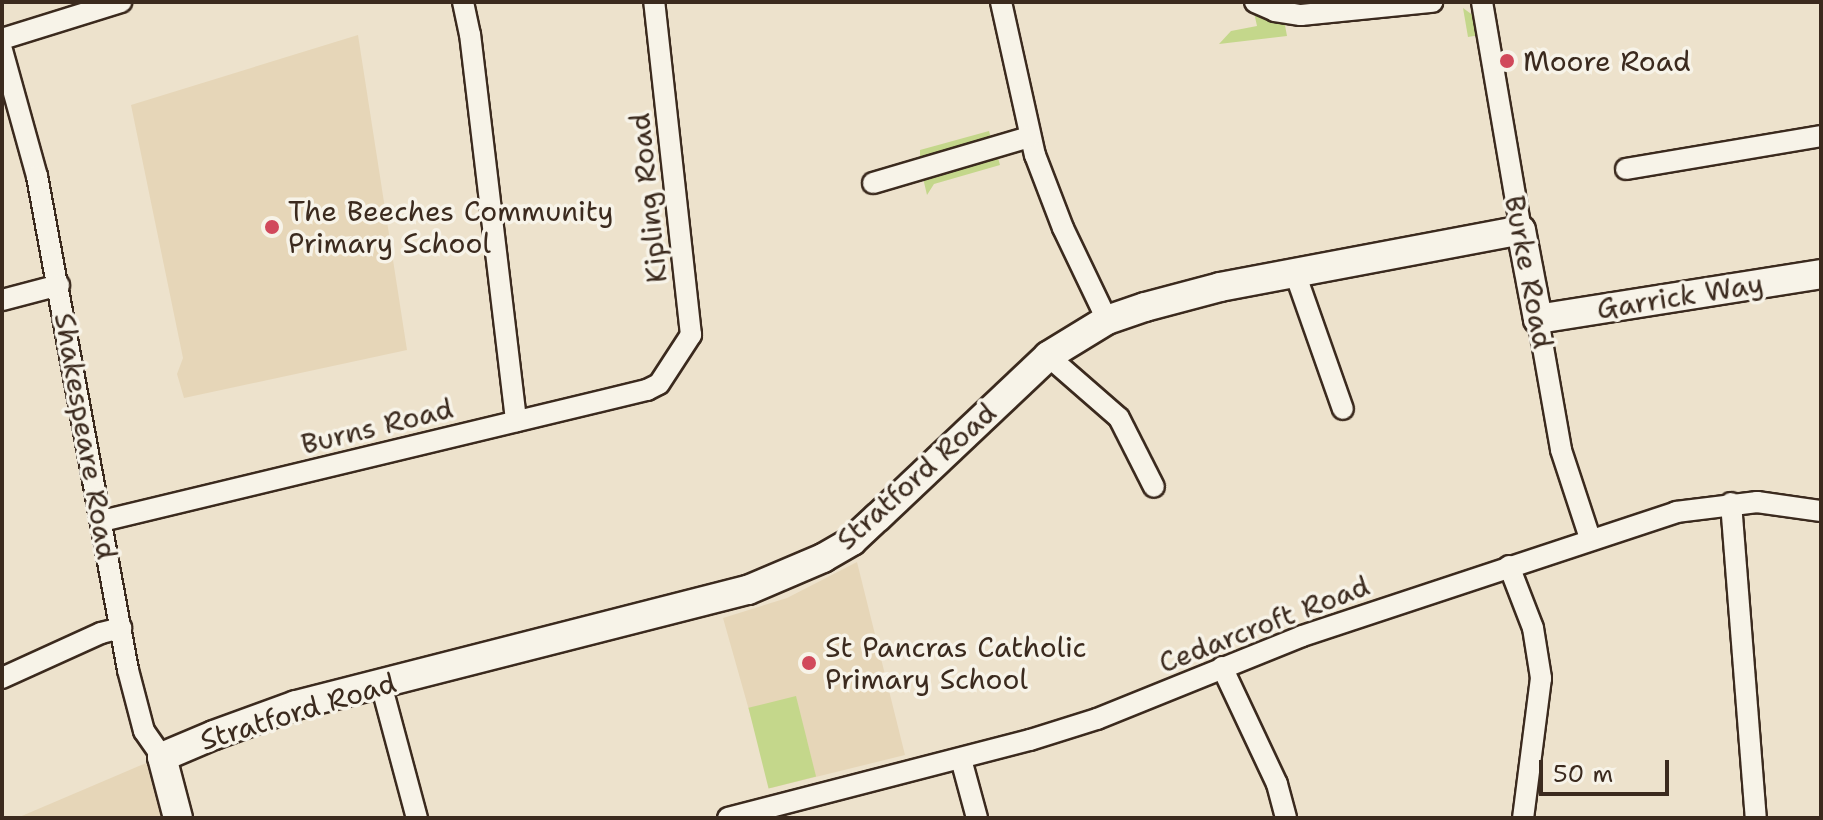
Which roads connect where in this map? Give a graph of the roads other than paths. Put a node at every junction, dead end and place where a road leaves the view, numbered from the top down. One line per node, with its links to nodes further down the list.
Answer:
1 (121, 2): 8 (street)
2 (463, 2): 24 (street)
3 (654, 2): 22 (street, Kipling Road)
4 (1001, 2): 11 (street)
5 (1255, 2): 6 (street)
6 (1432, 2)
7 (1482, 2): 14 (street, Burke Road)
8 (2, 39)
9 (2, 50): 17 (street, Shakespeare Road)
10 (1821, 136): 12 (street)
11 (1029, 137): 13 (street); 20 (street)
12 (1626, 169)
13 (873, 183)
14 (1521, 230): 15 (street, Stratford Road); 19 (street, Burke Road)
15 (1295, 273): 20 (street, Stratford Road); 23 (street)
16 (1821, 274): 19 (street, Garrick Way)
17 (59, 285): 18 (street); 28 (street, Shakespeare Road)
18 (2, 300)
19 (1538, 319): 29 (street, Burke Road)
20 (1107, 320): 21 (street, Stratford Road)
21 (1048, 356): 25 (street); 34 (street, Stratford Road)
22 (663, 380): 24 (street, Burns Road)
23 (1343, 409)
24 (516, 421): 28 (street, Burns Road)
25 (1154, 487)
26 (1731, 503): 27 (street, Cedarcroft Road); 29 (street, Cedarcroft Road); 43 (street)
27 (1821, 511)
28 (102, 521): 31 (street, Shakespeare Road)
29 (1590, 538): 30 (street, Cedarcroft Road)
30 (1509, 566): 32 (street, Cedarcroft Road); 42 (street)
31 (121, 628): 33 (street); 35 (street, Shakespeare Road)
32 (1222, 667): 36 (street, Cedarcroft Road); 41 (street)
33 (2, 678)
34 (381, 684): 35 (street, Stratford Road); 38 (street)
35 (162, 757): 37 (street, Shakespeare Road)
36 (961, 759): 39 (street, Cedarcroft Road); 40 (street)
37 (178, 818)
38 (417, 818)
39 (728, 818)
40 (977, 818)
41 (1286, 818)
42 (1523, 818)
43 (1756, 818)

